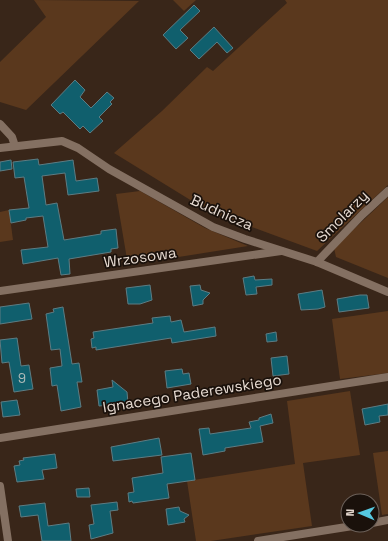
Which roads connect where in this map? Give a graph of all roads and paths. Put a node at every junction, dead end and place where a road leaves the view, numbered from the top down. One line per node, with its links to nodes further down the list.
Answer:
1 (0, 124): 2 (street)
2 (15, 146): 3 (street); 5 (street, Budnicza)
3 (0, 148)
4 (388, 191): 6 (street, Smolarzy)
5 (284, 250): 6 (street, Budnicza); 7 (street, Wrzosowa)
6 (317, 262): 8 (street, Budnicza)
7 (0, 291)
8 (388, 292)
9 (388, 377): 10 (street, Ignacego Paderewskiego)
10 (0, 438)
11 (0, 486): 13 (street)
12 (340, 528): 14 (street)
13 (8, 541)
14 (258, 541)

